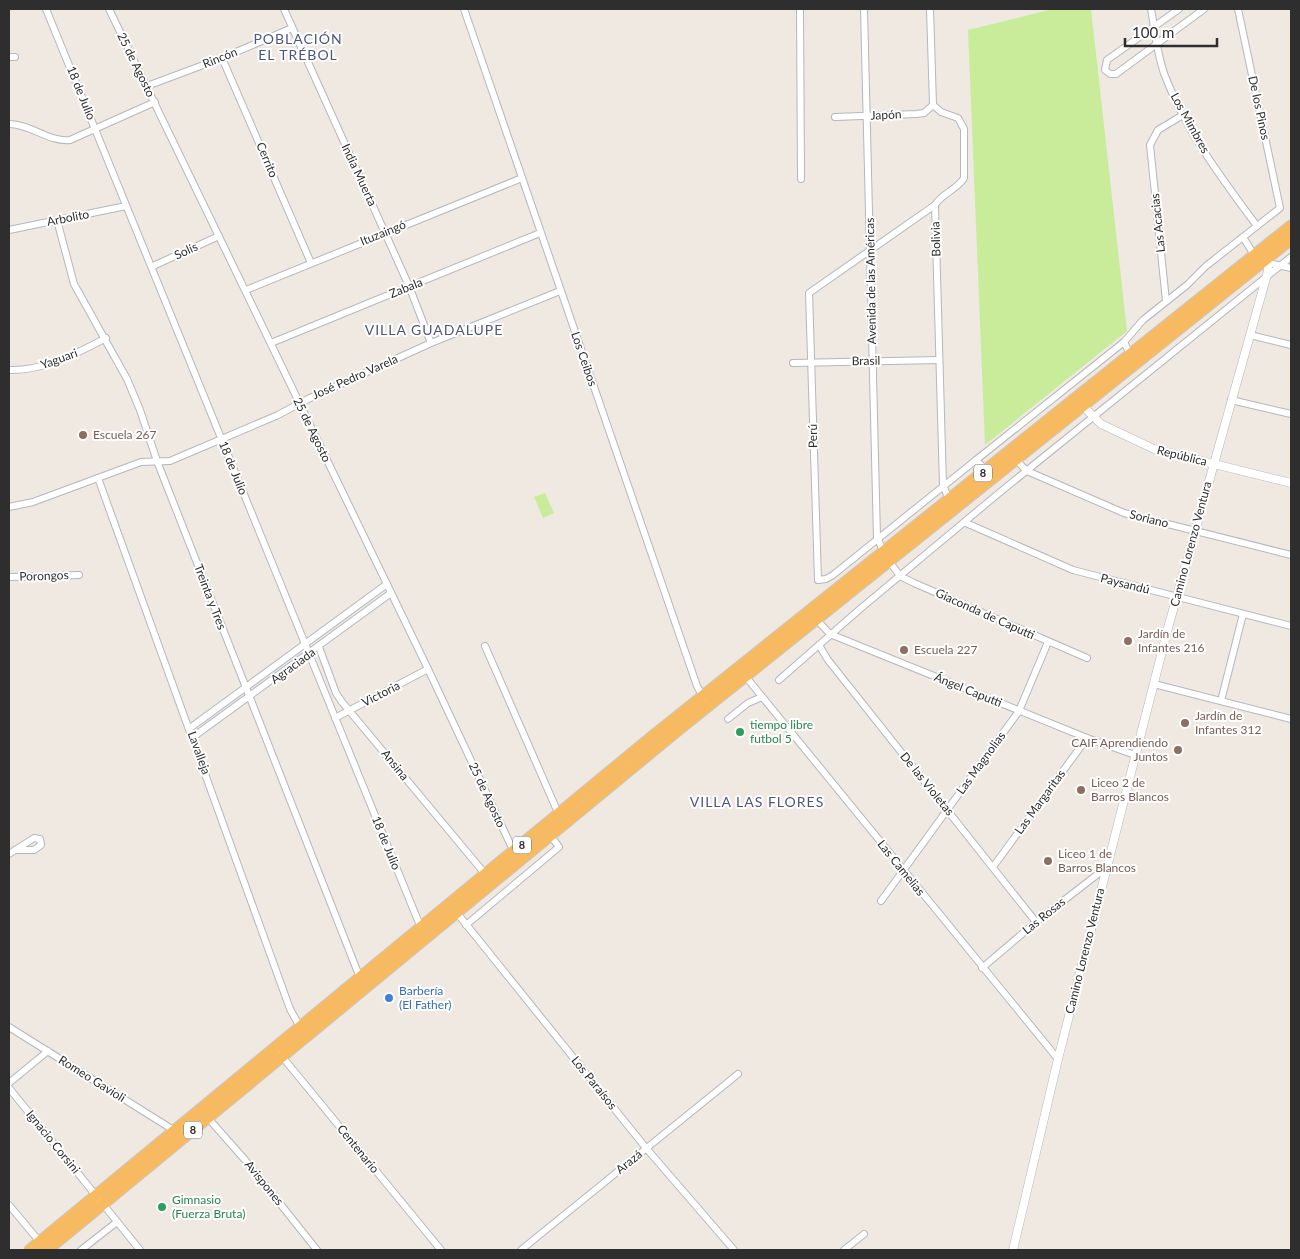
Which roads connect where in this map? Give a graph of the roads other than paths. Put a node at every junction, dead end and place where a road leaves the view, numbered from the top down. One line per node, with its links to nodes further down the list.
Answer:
1 (46, 9): 23 (street, 18 de Julio)
2 (109, 9): 16 (street, 25 de Agosto)
3 (284, 9): 13 (street, India Muerta)
4 (464, 9): 24 (street, Los Ceibos)
5 (800, 9): 25 (street)
6 (864, 9): 21 (street, Avenida de las Américas)
7 (930, 9): 18 (street)
8 (1151, 9): 12 (street, Los Mimbres)
9 (1179, 9): 12 (street)
10 (1204, 9): 14 (street)
11 (1238, 9): 29 (street, De los Pinos)
12 (1154, 26): 14 (street, Los Mimbres); 14 (street)
13 (292, 28): 15 (street, Rincón); 32 (street, India Muerta)
14 (1157, 42): 19 (street, Los Mimbres)
15 (222, 58): 16 (street, Rincón); 40 (street, Cerrito)
16 (147, 86): 17 (street, 25 de Agosto)
17 (155, 102): 23 (street); 34 (street, 25 de Agosto)
18 (933, 105): 21 (street, Japón); 26 (street, Bolivia)
19 (1183, 115): 29 (street, Los Mimbres); 49 (street, Las Acacias)
20 (835, 117): 21 (street, Japón)
21 (866, 117): 37 (street, Avenida de las Américas)
22 (9, 124): 23 (street)
23 (96, 130): 27 (street, 18 de Julio)
24 (522, 178): 32 (street, Ituzaingó); 33 (street, Los Ceibos)
25 (801, 179)
26 (935, 205): 37 (street); 60 (street, Bolivia)
27 (126, 206): 28 (street, Arbolito); 41 (street, 18 de Julio)
28 (57, 220): 31 (street, Arbolito); 54 (street, Treinta y Tres)
29 (1257, 226): 35 (street)
30 (1291, 226): 38 (highway, 8)
31 (9, 230)
32 (386, 232): 40 (street, Ituzaingó); 45 (street, India Muerta)
33 (540, 233): 45 (street, Zabala); 47 (street, Los Ceibos)
34 (219, 236): 41 (street, Solís); 46 (street, 25 de Agosto)
35 (1242, 237): 38 (street); 49 (street)
36 (1291, 239): 38 (highway, 8)
37 (870, 249): 61 (street, Avenida de las Américas); 62 (street, Perú)
38 (1263, 256): 42 (street); 44 (street, Camino Lorenzo Ventura); 48 (highway, 8); 59 (highway, 8)
39 (1291, 257): 42 (street)
40 (311, 263): 46 (street, Ituzaingó)
41 (153, 266): 70 (street, 18 de Julio)
42 (1280, 266): 43 (street); 44 (street)
43 (1291, 268)
44 (1267, 275): 50 (street); 53 (street, Camino Lorenzo Ventura)
45 (409, 286): 56 (street, Zabala); 57 (street, India Muerta)
46 (246, 290): 56 (street, 25 de Agosto)
47 (560, 291): 57 (street, José Pedro Varela); 111 (street, Los Ceibos)
48 (1224, 294): 50 (street); 51 (highway, 8)
49 (1166, 301): 55 (street)
50 (1232, 304): 52 (street)
51 (1187, 324): 52 (street); 67 (highway, 8)
52 (1196, 334): 69 (street)
53 (1250, 334): 58 (street); 65 (street, Camino Lorenzo Ventura)
54 (106, 338): 64 (street, Yaguari); 73 (street, Treinta y Tres)
55 (1124, 342): 59 (street); 71 (street)
56 (271, 343): 66 (street, 25 de Agosto)
57 (431, 343): 66 (street, José Pedro Varela)
58 (1291, 345)
59 (1130, 354): 75 (highway, 8)
60 (939, 360): 61 (street, Brasil); 79 (street, Bolivia)
61 (872, 361): 62 (street, Brasil); 84 (street, Avenida de las Américas)
62 (811, 362): 63 (street, Brasil); 84 (street, Perú)
63 (793, 363)
64 (9, 370)
65 (1231, 400): 68 (street); 74 (street, Camino Lorenzo Ventura)
66 (299, 404): 70 (street, José Pedro Varela); 90 (street, 25 de Agosto)
67 (1083, 406): 69 (street, República); 72 (highway, 8)
68 (1291, 414)
69 (1094, 418): 74 (street, República); 76 (street)
70 (222, 440): 73 (street, José Pedro Varela); 98 (street, 18 de Julio)
71 (976, 460): 75 (street); 79 (street)
72 (1016, 460): 76 (street, Soriano); 86 (highway, 8)
73 (157, 461): 77 (street, José Pedro Varela); 108 (street, Treinta y Tres)
74 (1213, 464): 78 (street, República); 83 (street, Camino Lorenzo Ventura)
75 (986, 470): 80 (highway, 8)
76 (1027, 471): 82 (street); 83 (street, Soriano)
77 (98, 478): 81 (street, José Pedro Varela); 118 (street, Lavalleja)
78 (1291, 483)
79 (943, 485): 80 (street, Bolivia); 84 (street)
80 (949, 500): 86 (highway, 8)
81 (9, 507)
82 (966, 523): 88 (street); 92 (street, Paysandú)
83 (1194, 530): 85 (street, Soriano); 92 (street, Camino Lorenzo Ventura)
84 (877, 538): 86 (street, Avenida de las Américas)
85 (1291, 555)
86 (887, 557): 88 (street); 94 (highway, 8)
87 (79, 575): 89 (street, Porongos)
88 (900, 576): 96 (street); 97 (street, Giaconda de Caputti)
89 (9, 577)
90 (387, 584): 91 (street, 25 de Agosto); 98 (street, Agraciada)
91 (391, 593): 101 (street, Agraciada); 104 (street, 25 de Agosto)
92 (1176, 596): 93 (street, Paysandú); 107 (street, Camino Lorenzo Ventura)
93 (1244, 614): 95 (street, Paysandú); 112 (street)
94 (813, 616): 96 (street, Ángel Caputti); 105 (highway, 8); 111 (highway, 8)
95 (1291, 626)
96 (830, 634): 99 (street); 114 (street, Ángel Caputti)
97 (1048, 642): 103 (street, Giaconda de Caputti); 114 (street, Las Magnolias)
98 (306, 644): 102 (street, 18 de Julio); 108 (street, Agraciada)
99 (819, 645): 106 (street); 122 (street, De las Violetas)
100 (485, 646): 123 (street)
101 (319, 647): 102 (street, Agraciada); 113 (street, Ansina)
102 (309, 654): 109 (street, Agraciada); 116 (street, 18 de Julio)
103 (1087, 658)
104 (428, 669): 113 (street, Victoria); 126 (street, 25 de Agosto)
105 (746, 676): 110 (street, Las Camelias); 111 (highway, 8)
106 (779, 680)
107 (1154, 684): 112 (street); 121 (street, Camino Lorenzo Ventura)
108 (246, 688): 109 (street, Treinta y Tres); 118 (street, Agraciada)
109 (250, 697): 119 (street, Agraciada); 138 (street, Treinta y Tres)
110 (762, 697): 117 (street); 130 (street, Las Camelias)
111 (706, 701): 123 (highway, 8); 124 (highway, 8)
112 (1221, 701): 115 (street)
113 (350, 710): 116 (street, Victoria); 131 (street, Ansina)
114 (1020, 711): 120 (street, Ángel Caputti); 122 (street, Las Magnolias)
115 (1291, 717)
116 (335, 718): 136 (street, 18 de Julio)
117 (728, 719)
118 (190, 728): 119 (street, Lavalleja)
119 (193, 737): 140 (street, Lavalleja)
120 (1087, 738): 121 (street, Ángel Caputti); 128 (street, Las Margaritas)
121 (1135, 755): 129 (street, Camino Lorenzo Ventura)
122 (948, 809): 128 (street, De las Violetas); 130 (street, Las Magnolias)
123 (559, 815): 126 (highway, 8)
124 (550, 835): 133 (highway, 8); 135 (street)
125 (15, 850): 127 (street)
126 (514, 852): 131 (highway, 8)
127 (9, 854)
128 (993, 867): 134 (street, De las Violetas)
129 (1107, 867): 134 (street, Las Rosas); 143 (street, Camino Lorenzo Ventura)
130 (903, 870): 132 (street, Las Magnolias); 137 (street, Las Camelias)
131 (486, 875): 136 (highway, 8)
132 (882, 901)
133 (457, 914): 135 (street, Los Paraísos); 142 (highway, 8)
134 (1036, 922): 137 (street, Las Rosas)
135 (466, 925): 149 (street, Los Paraísos)
136 (421, 928): 138 (highway, 8)
137 (982, 968): 143 (street, Las Camelias)
138 (360, 978): 140 (highway, 8)
139 (9, 1027): 141 (street, Romeo Gavioli)
140 (300, 1028): 142 (highway, 8)
141 (48, 1051): 145 (street); 148 (street, Romeo Gavioli)
142 (278, 1053): 147 (highway, 8); 148 (highway, 8); 159 (street, Centenario)
143 (1058, 1059): 163 (street, Camino Lorenzo Ventura)
144 (738, 1074): 149 (street, Arazá)
145 (9, 1083)
146 (9, 1088): 150 (street, Ignacio Corsini)
147 (208, 1118): 150 (highway, 8); 158 (street, Avispones)
148 (175, 1131): 150 (highway, 8)
149 (646, 1148): 160 (street, Arazá); 161 (street, Los Paraísos)
150 (100, 1200): 152 (street, Ignacio Corsini); 154 (highway, 8)
151 (9, 1205): 154 (street)
152 (117, 1222): 156 (street); 157 (street, Ignacio Corsini)
153 (864, 1234): 162 (street)
154 (43, 1246): 155 (highway, 8)
155 (30, 1250)
156 (81, 1250)
157 (140, 1250)
158 (317, 1250)
159 (441, 1250)
160 (520, 1250)
161 (734, 1250)
162 (844, 1250)
163 (1012, 1250)

